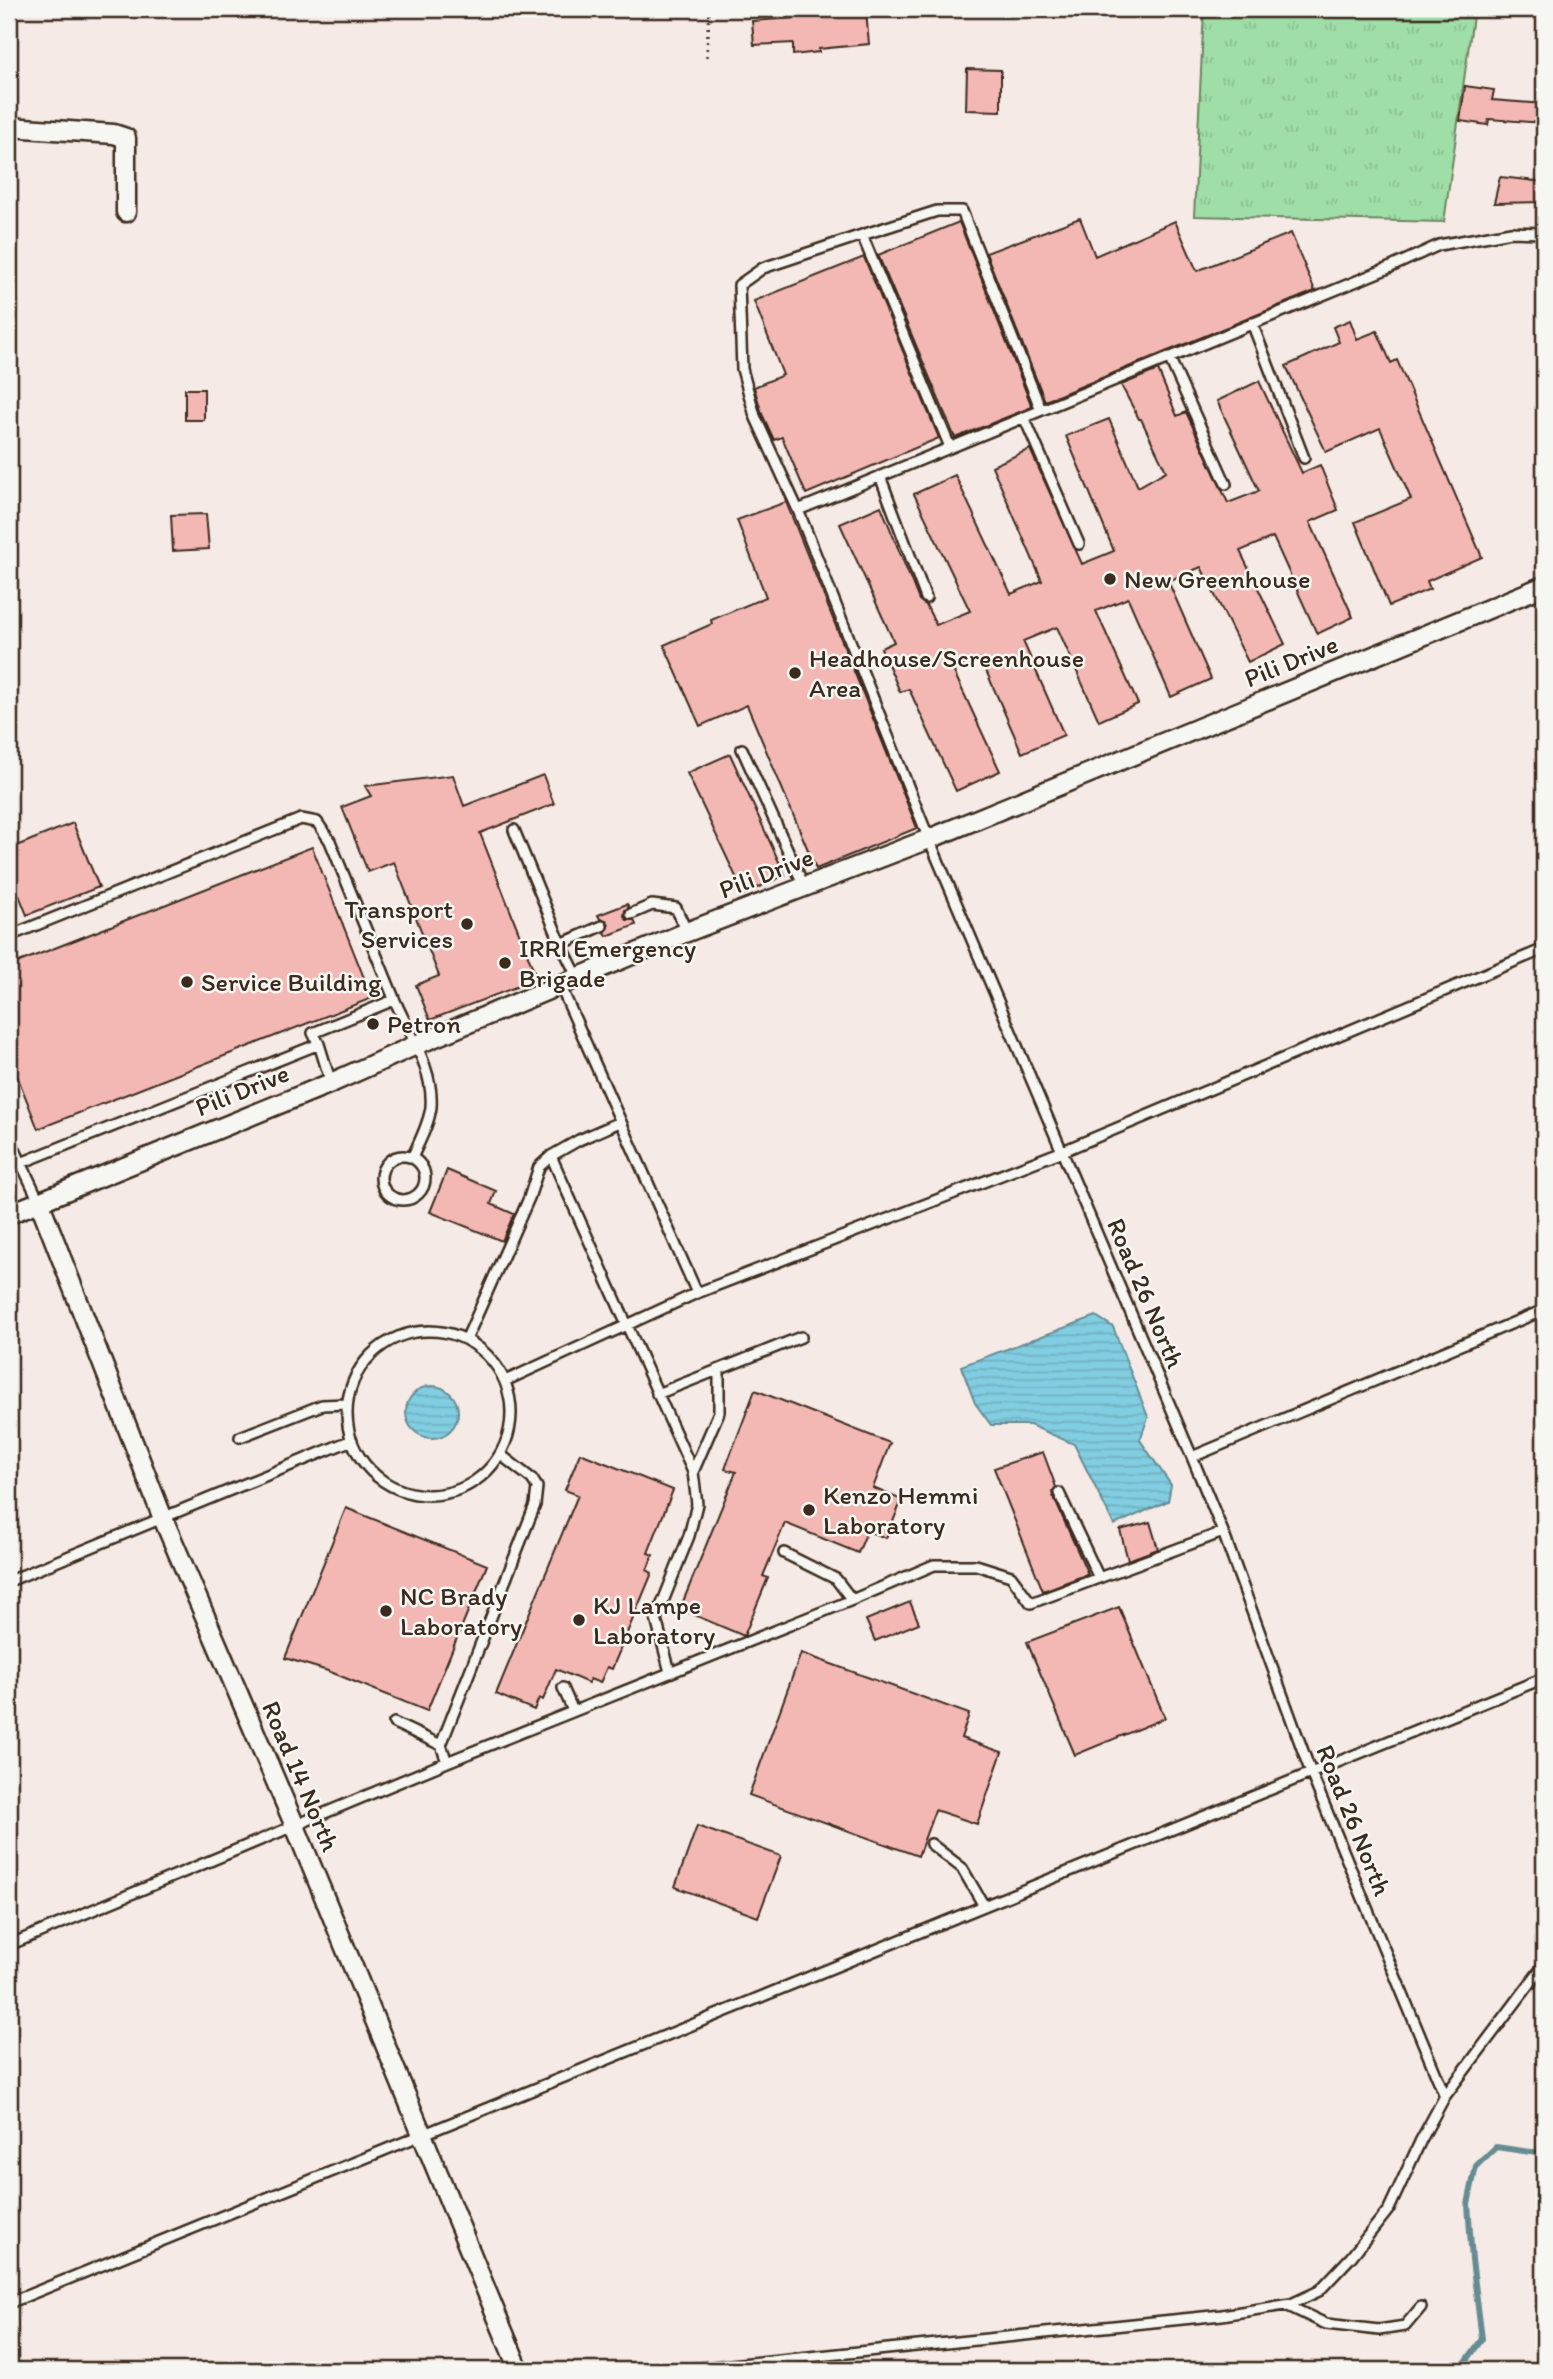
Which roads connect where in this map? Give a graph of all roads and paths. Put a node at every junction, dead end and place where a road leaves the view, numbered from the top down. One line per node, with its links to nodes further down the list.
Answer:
1 (709, 9): 2 (path)
2 (707, 57)
3 (9, 127): 4 (street)
4 (126, 212)
5 (1544, 233): 7 (lane)
6 (862, 235): 9 (lane); 11 (lane); 15 (lane, Road 26 North)
7 (1252, 323): 8 (lane); 12 (lane)
8 (1169, 357): 9 (lane); 14 (lane)
9 (1041, 410): 10 (lane)
10 (1024, 417): 11 (lane); 16 (lane)
11 (950, 447): 13 (lane)
12 (1304, 458)
13 (880, 476): 15 (lane); 18 (lane)
14 (1226, 484)
15 (798, 510): 21 (lane, Road 26 North)
16 (1079, 544)
17 (1544, 586): 21 (street, Pili Drive)
18 (926, 597)
19 (742, 749): 22 (lane)
20 (514, 830): 28 (lane)
21 (929, 839): 22 (street, Pili Drive); 38 (lane, Road 26 North)
22 (804, 886): 26 (street, Pili Drive)
23 (631, 914): 26 (lane)
24 (9, 918): 27 (lane)
25 (602, 926): 28 (lane)
26 (687, 932): 30 (street, Pili Drive)
27 (12, 934): 32 (lane)
28 (561, 944): 30 (lane)
29 (1544, 949): 38 (lane)
30 (578, 978): 31 (street, Pili Drive)
31 (560, 985): 34 (street, Pili Drive); 36 (lane)
32 (394, 1000): 33 (lane); 34 (lane)
33 (319, 1044): 35 (lane); 41 (lane)
34 (416, 1045): 35 (street, Pili Drive); 40 (lane)
35 (331, 1083): 42 (street, Pili Drive)
36 (620, 1122): 39 (lane); 44 (lane)
37 (9, 1137): 41 (lane)
38 (1063, 1151): 44 (lane); 56 (lane, Road 26 North)
39 (551, 1156): 46 (lane); 48 (lane)
40 (412, 1158): 40 (lane)
41 (22, 1163): 42 (lane)
42 (38, 1201): 43 (street, Pili Drive); 59 (street, Road 14 North)
43 (9, 1214)
44 (697, 1293): 46 (lane)
45 (1544, 1310): 56 (lane)
46 (629, 1325): 50 (lane); 51 (lane)
47 (801, 1337): 49 (lane)
48 (466, 1340): 50 (lane); 52 (lane)
49 (719, 1371): 51 (lane); 57 (lane)
50 (505, 1381): 55 (lane)
51 (657, 1394): 57 (lane)
52 (348, 1404): 53 (lane); 54 (lane)
53 (240, 1437)
54 (352, 1440): 55 (lane); 59 (lane)
55 (500, 1455): 70 (lane)
56 (1192, 1457): 60 (lane, Road 26 North)
57 (693, 1472): 65 (lane)
58 (1059, 1493): 62 (lane)
59 (162, 1517): 63 (lane); 73 (street, Road 14 North)
60 (1223, 1532): 62 (lane); 72 (lane, Road 26 North)
61 (784, 1552): 64 (lane)
62 (1099, 1578): 64 (lane)
63 (9, 1581)
64 (852, 1600): 65 (lane)
65 (670, 1672): 68 (lane)
66 (1544, 1678): 72 (lane)
67 (563, 1688): 68 (lane)
68 (573, 1711): 71 (lane)
69 (394, 1723): 70 (lane)
70 (441, 1745): 71 (lane)
71 (447, 1762): 73 (lane)
72 (1311, 1773): 75 (lane); 78 (lane, Road 26 North)
73 (295, 1826): 76 (lane); 79 (street, Road 14 North)
74 (930, 1844): 75 (lane)
75 (984, 1906): 79 (lane)
76 (9, 1945)
77 (1544, 1965): 78 (lane)
78 (1445, 2096): 81 (lane)
79 (422, 2134): 80 (lane); 83 (street, Road 14 North)
80 (9, 2304)
81 (1286, 2305): 82 (lane); 84 (lane)
82 (1421, 2307)
83 (519, 2370)
84 (681, 2370)

